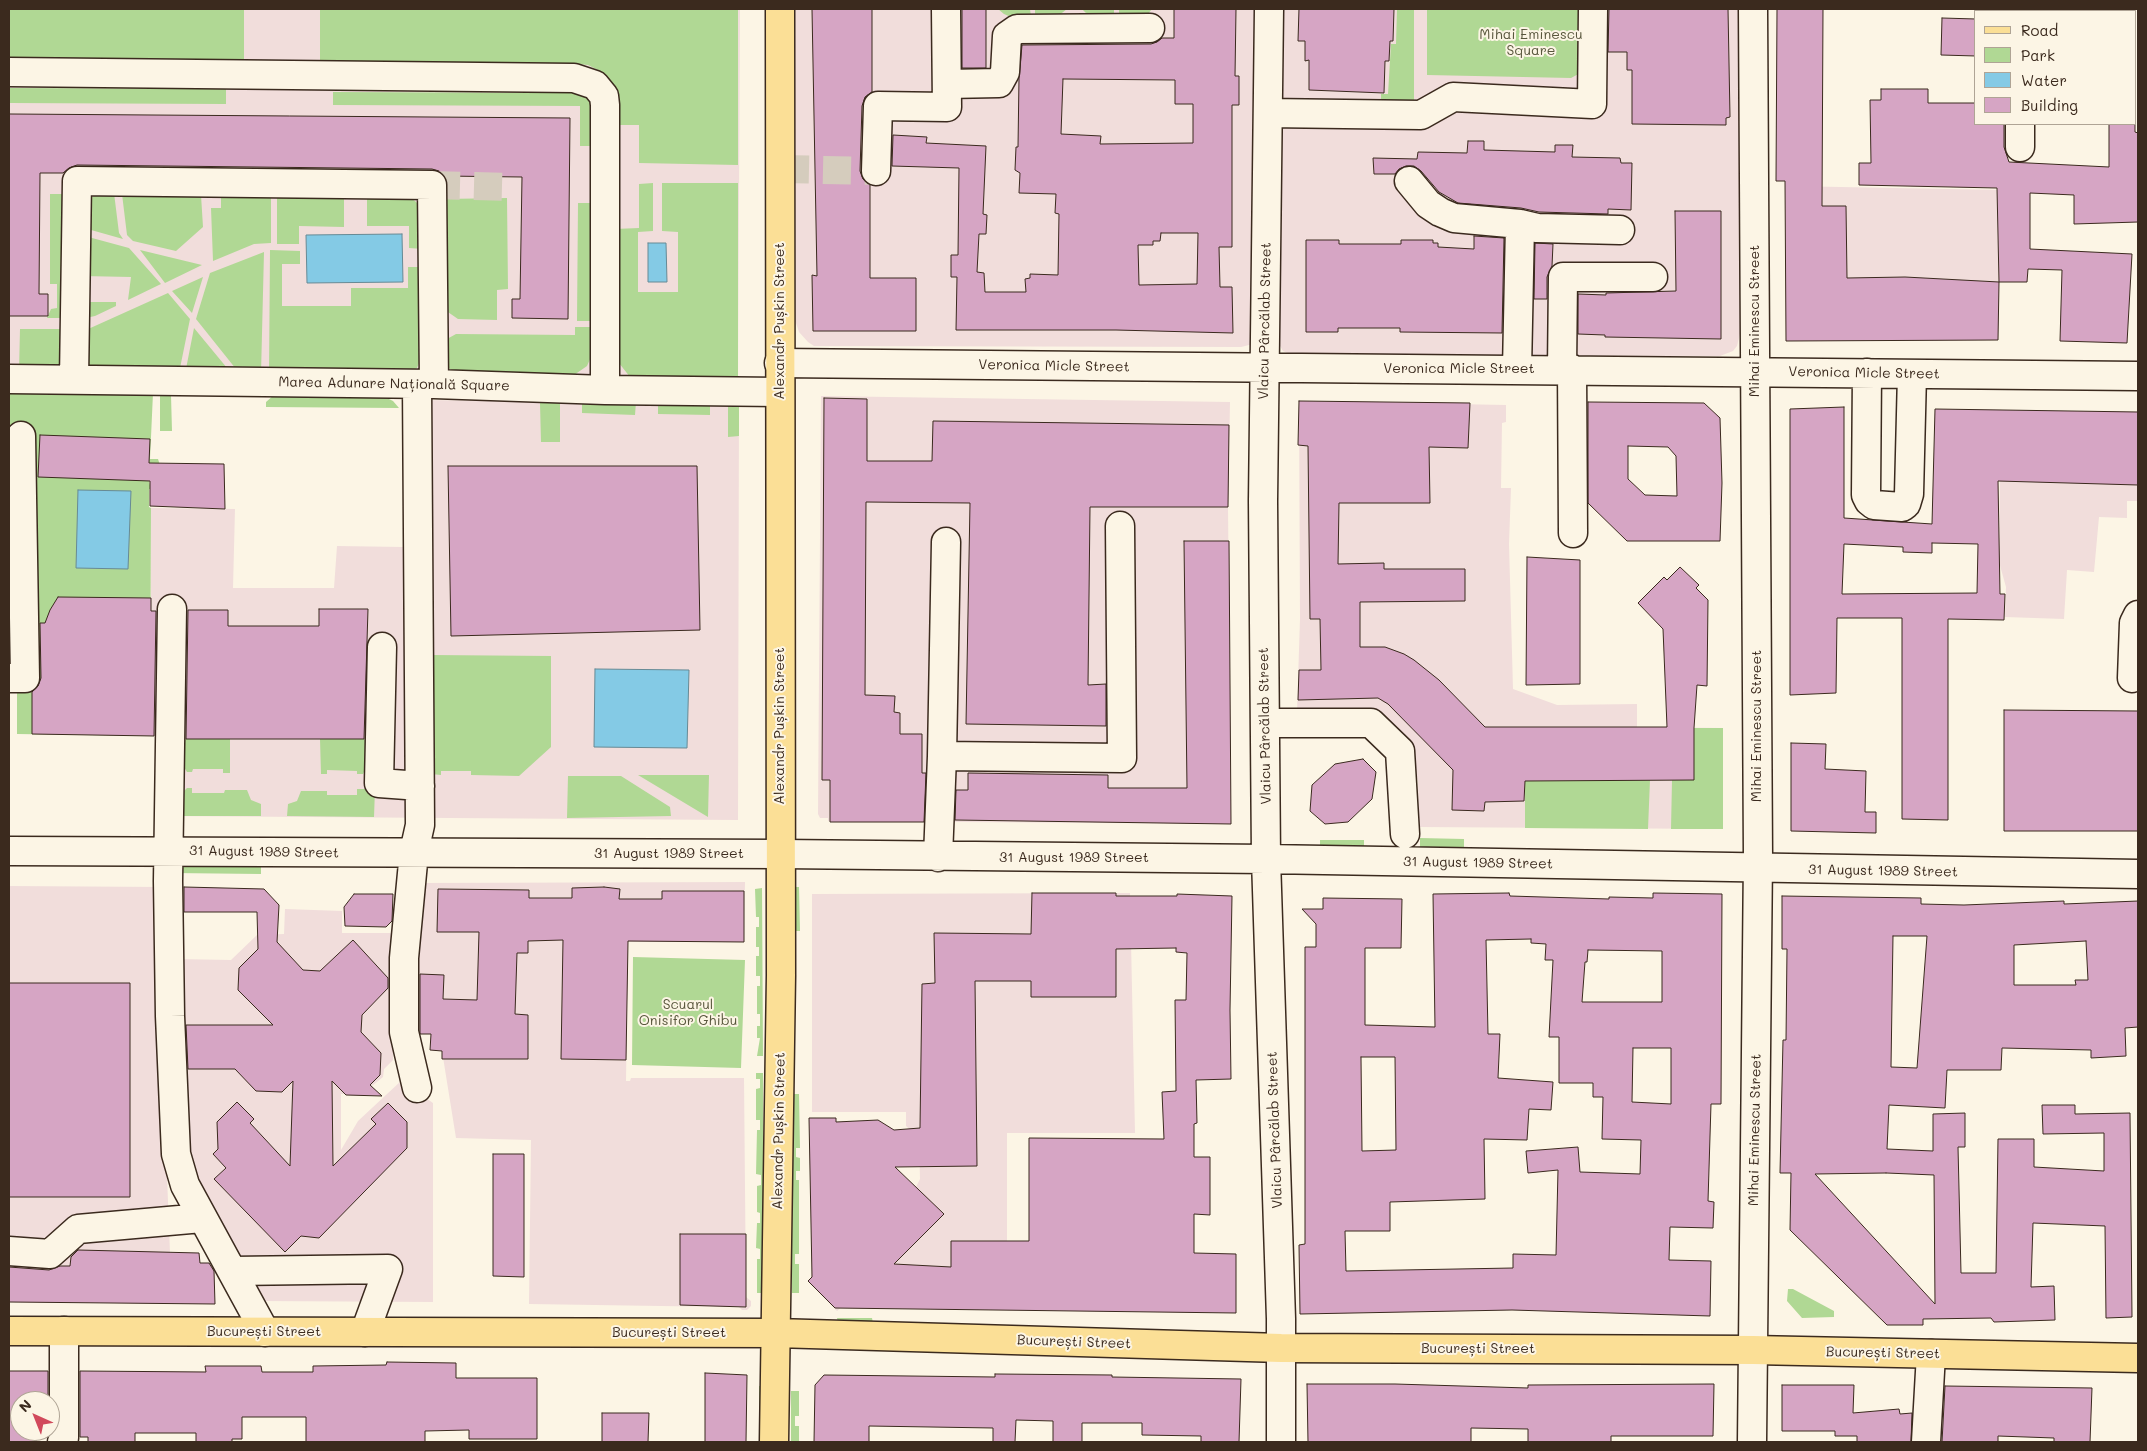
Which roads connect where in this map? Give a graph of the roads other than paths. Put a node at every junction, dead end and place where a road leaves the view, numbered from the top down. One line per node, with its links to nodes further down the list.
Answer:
1 (780, 9): 15 (main road, Alexandr Pușkin Street)
2 (946, 9): 8 (street)
3 (1269, 9): 9 (street, Vlaicu Pârcălab Street)
4 (1593, 9): 9 (street)
5 (1753, 9): 19 (street, Mihai Eminescu Street)
6 (1150, 28): 8 (street)
7 (9, 72): 26 (street)
8 (948, 84): 10 (street)
9 (1268, 113): 16 (street, Vlaicu Pârcălab Street)
10 (876, 171)
11 (1409, 182): 12 (street)
12 (1520, 224): 13 (street); 17 (street)
13 (1620, 230)
14 (1653, 277): 18 (street)
15 (779, 363): 16 (street, Veronica Micle Street); 27 (main road, Alexandr Pușkin Street)
16 (1264, 368): 17 (street, Veronica Micle Street); 38 (street, Vlaicu Pârcălab Street)
17 (1517, 370): 18 (street, Veronica Micle Street)
18 (1567, 370): 19 (street, Veronica Micle Street); 31 (street)
19 (1755, 372): 20 (street, Veronica Micle Street); 48 (street, Mihai Eminescu Street)
20 (1867, 373): 21 (street, Veronica Micle Street); 21 (street)
21 (1912, 374): 22 (street, Veronica Micle Street)
22 (2138, 376)
23 (9, 379): 24 (street, Marea Adunare Națională Square)
24 (74, 379): 25 (street, Marea Adunare Națională Square); 25 (street)
25 (426, 384): 26 (street, Marea Adunare Națională Square); 40 (street)
26 (605, 390): 27 (street, Marea Adunare Națională Square)
27 (779, 392): 45 (main road, Alexandr Pușkin Street)
28 (21, 436): 29 (street)
29 (16, 525): 36 (street)
30 (1120, 526): 39 (street)
31 (1573, 533)
32 (946, 542): 39 (street)
33 (172, 609): 42 (street)
34 (2138, 616): 37 (street)
35 (382, 648): 40 (street)
36 (9, 678)
37 (2132, 678)
38 (1265, 723): 41 (street); 47 (street, Vlaicu Pârcălab Street)
39 (942, 756): 46 (street)
40 (420, 786): 44 (street)
41 (1405, 834)
42 (169, 850): 43 (street, 31 August 1989 Street); 44 (street, 31 August 1989 Street); 51 (street)
43 (9, 851)
44 (414, 852): 45 (street, 31 August 1989 Street); 50 (street)
45 (781, 854): 46 (street, 31 August 1989 Street); 58 (main road, Alexandr Pușkin Street)
46 (938, 857): 47 (street, 31 August 1989 Street)
47 (1266, 859): 48 (street, 31 August 1989 Street); 59 (street, Vlaicu Pârcălab Street)
48 (1758, 869): 49 (street, 31 August 1989 Street); 60 (street, Mihai Eminescu Street)
49 (2138, 874)
50 (417, 1088)
51 (202, 1218): 52 (street); 53 (street)
52 (9, 1251)
53 (233, 1271): 56 (street); 57 (street)
54 (9, 1331): 55 (main road, București Street)
55 (64, 1332): 56 (main road, București Street); 63 (street)
56 (265, 1332): 57 (main road, București Street)
57 (365, 1332): 58 (main road, București Street)
58 (776, 1333): 59 (main road, București Street); 64 (main road, Alexandr Pușkin Street)
59 (1281, 1348): 60 (main road, București Street); 65 (street, Vlaicu Pârcălab Street)
60 (1753, 1350): 61 (main road, București Street); 66 (street, Mihai Eminescu Street)
61 (1931, 1354): 62 (main road, București Street); 67 (street)
62 (2138, 1358)
63 (62, 1442)
64 (774, 1442)
65 (1281, 1442)
66 (1752, 1442)
67 (1926, 1442)

